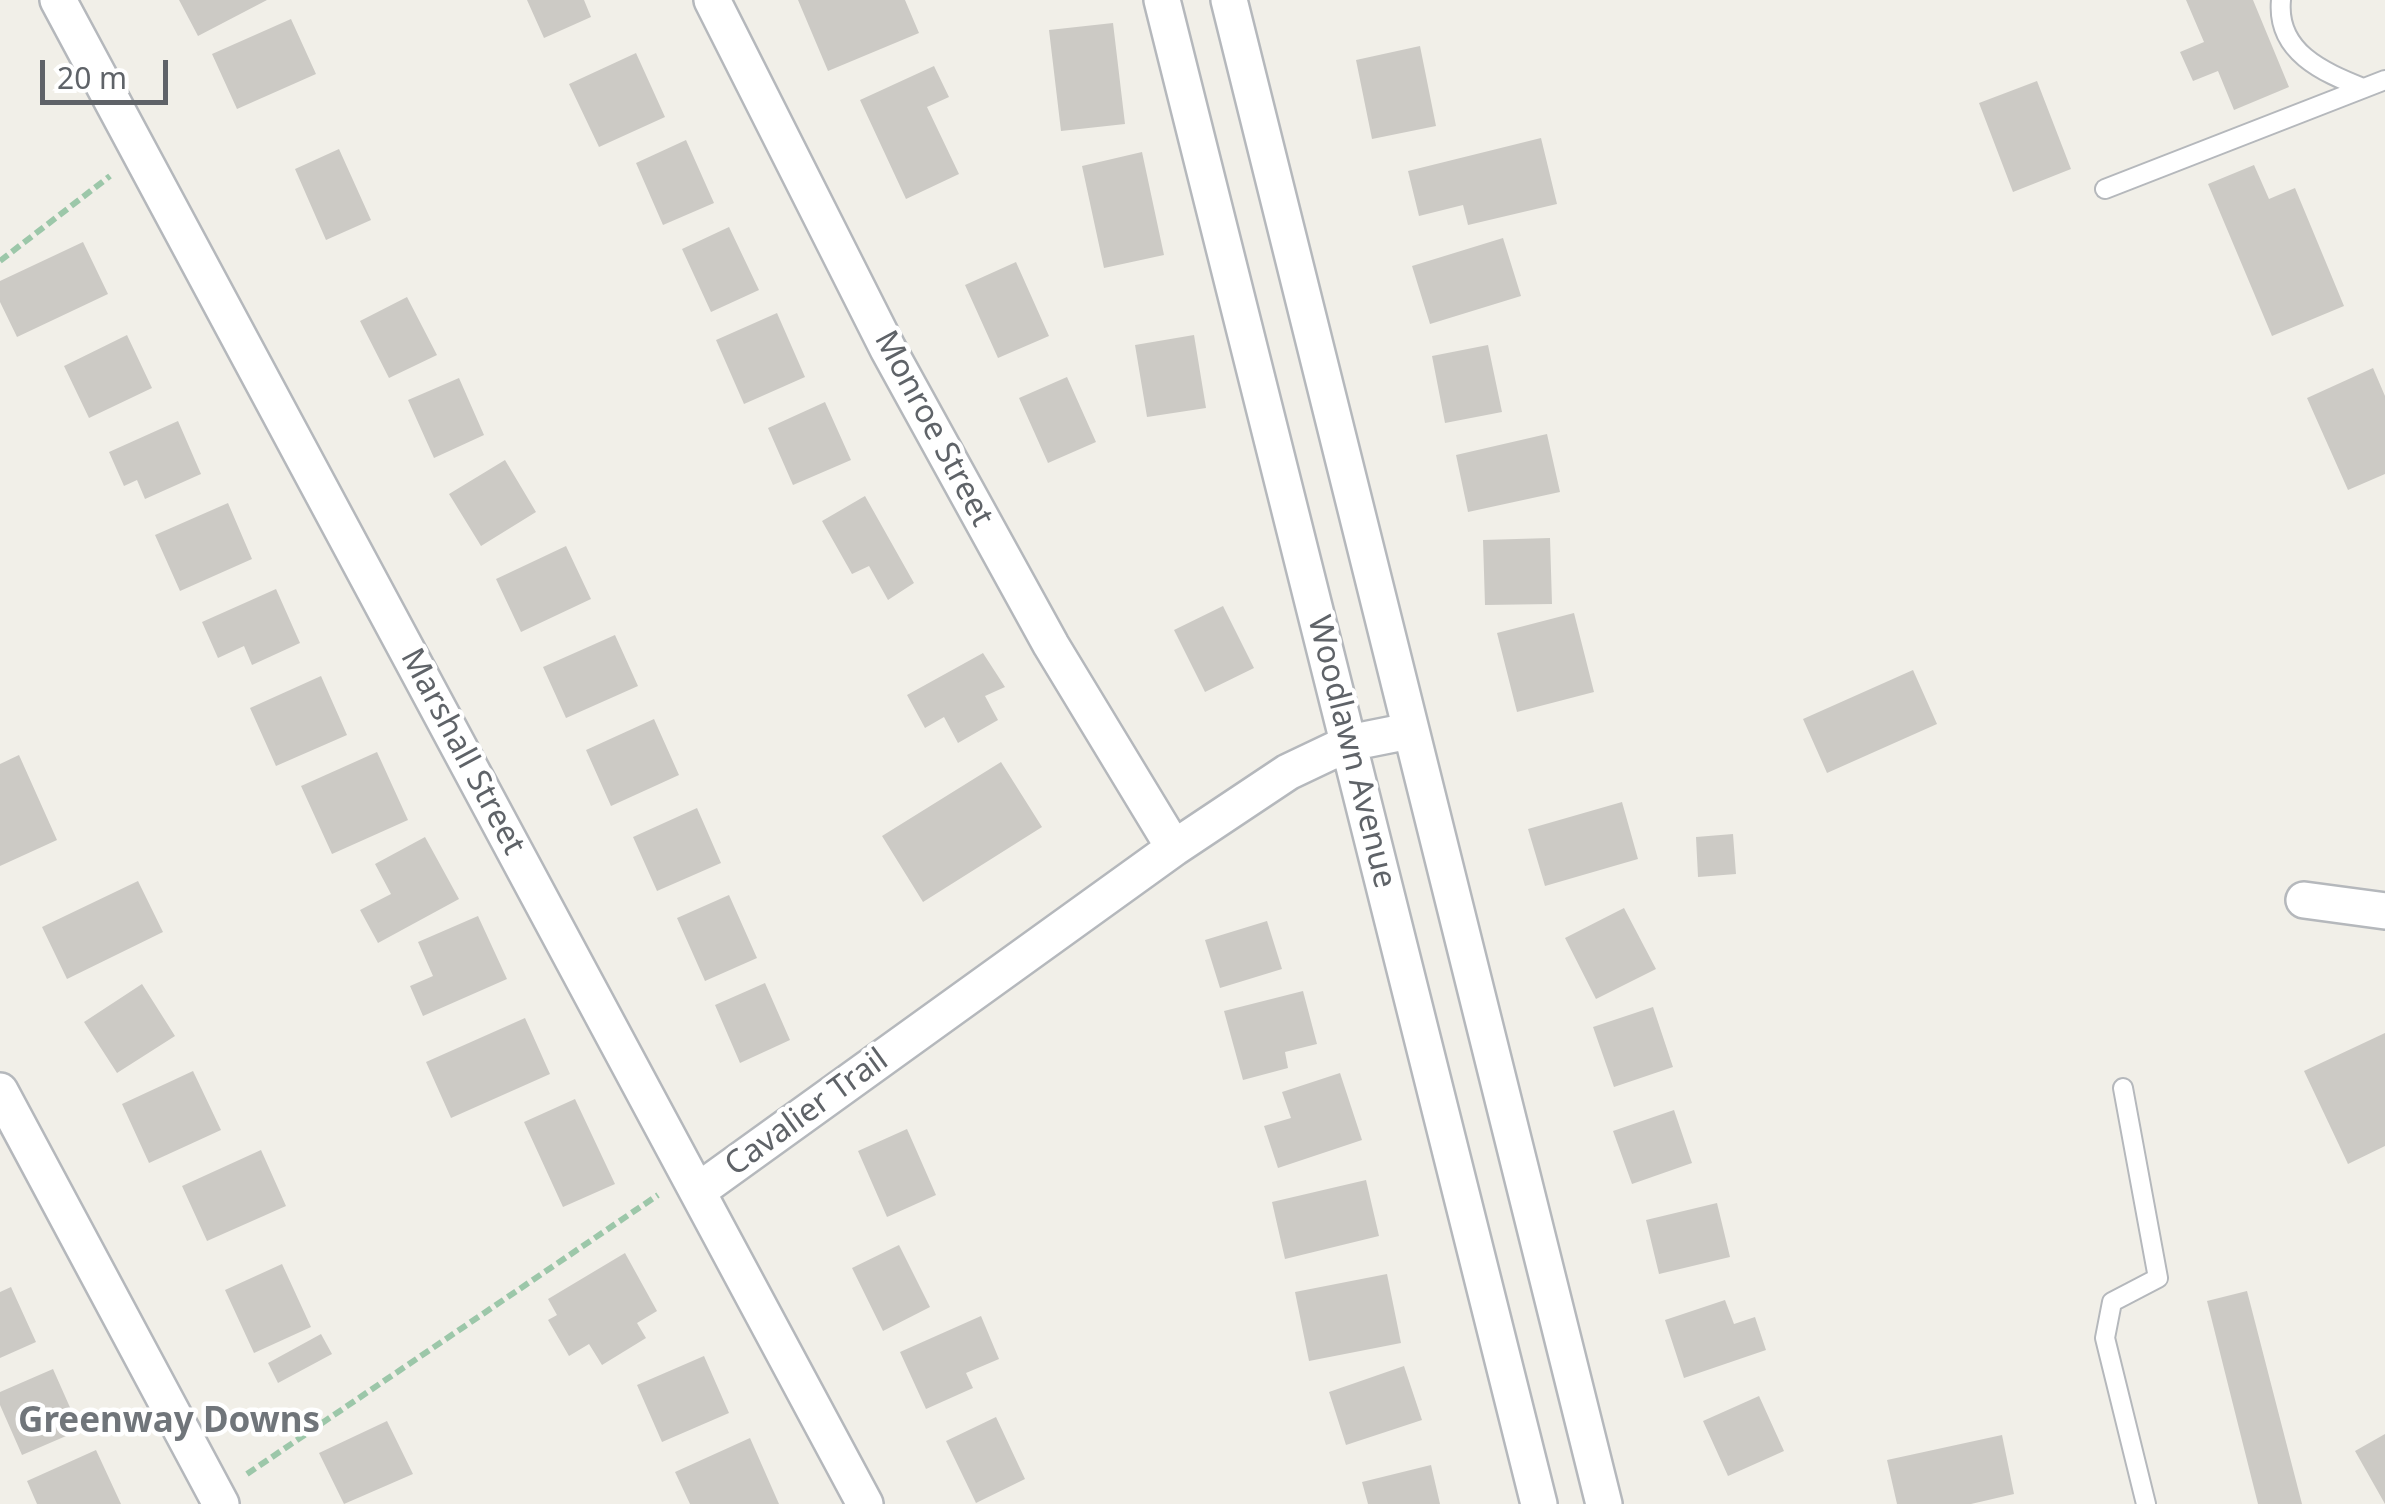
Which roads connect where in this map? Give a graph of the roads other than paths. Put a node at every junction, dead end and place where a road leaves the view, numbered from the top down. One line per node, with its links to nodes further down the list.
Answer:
1 (58, 0): 16 (street, Marshall Street)
2 (712, 0): 11 (street, Monroe Street)
3 (1162, 0): 10 (street, Woodlawn Avenue)
4 (1229, 0): 9 (street, Woodlawn Avenue)
5 (2280, 0): 7 (lane)
6 (2385, 80): 7 (lane)
7 (2364, 88): 8 (lane)
8 (2105, 189)
9 (1409, 731): 10 (street, Cavalier Trail); 20 (street, Woodlawn Avenue)
10 (1349, 743): 11 (street, Cavalier Trail); 19 (street, Woodlawn Avenue)
11 (1174, 848): 16 (street, Cavalier Trail)
12 (2304, 900): 13 (street)
13 (2385, 911)
14 (2123, 1088): 21 (lane)
15 (0, 1092): 17 (street)
16 (698, 1192): 18 (street, Marshall Street)
17 (220, 1501)
18 (865, 1504)
19 (1539, 1504)
20 (1604, 1504)
21 (2146, 1504)

